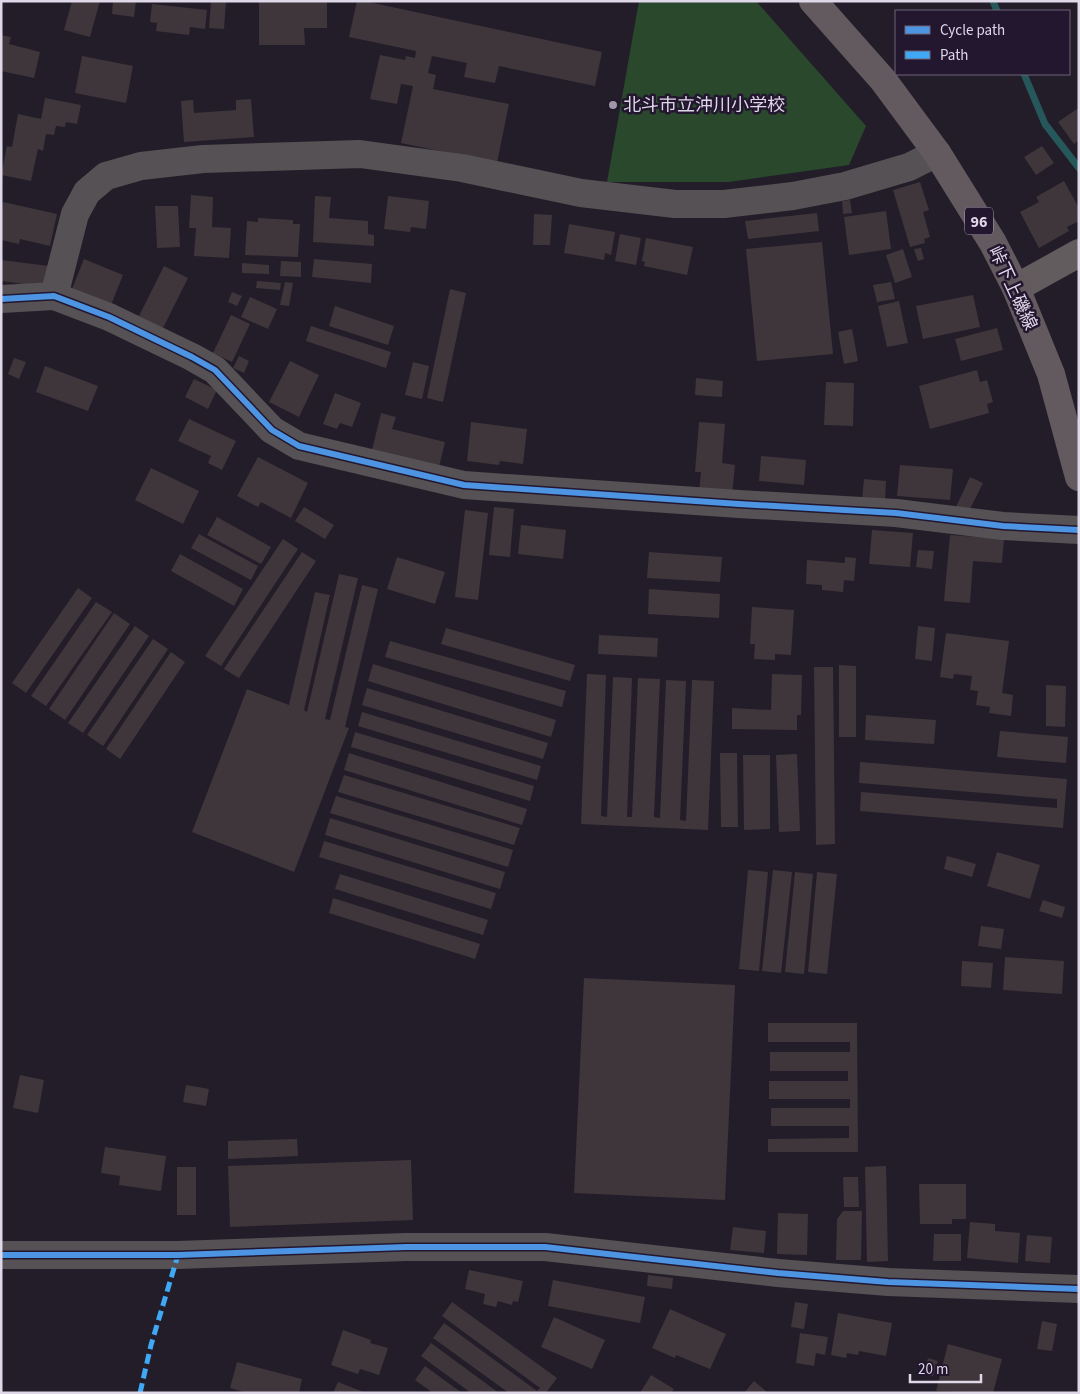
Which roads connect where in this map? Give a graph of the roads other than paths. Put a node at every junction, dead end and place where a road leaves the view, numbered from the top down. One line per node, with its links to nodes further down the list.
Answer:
1 (813, 1): 2 (main road, 峠下上磯線 / 96)
2 (937, 153): 4 (main road, 峠下上磯線 / 96); 5 (street)
3 (1079, 253): 4 (street)
4 (1016, 288): 7 (main road, 峠下上磯線 / 96)
5 (54, 296): 6 (street); 8 (street)
6 (1, 300)
7 (1079, 477)
8 (1079, 530)
9 (1, 1256): 10 (street)
10 (1079, 1289)

